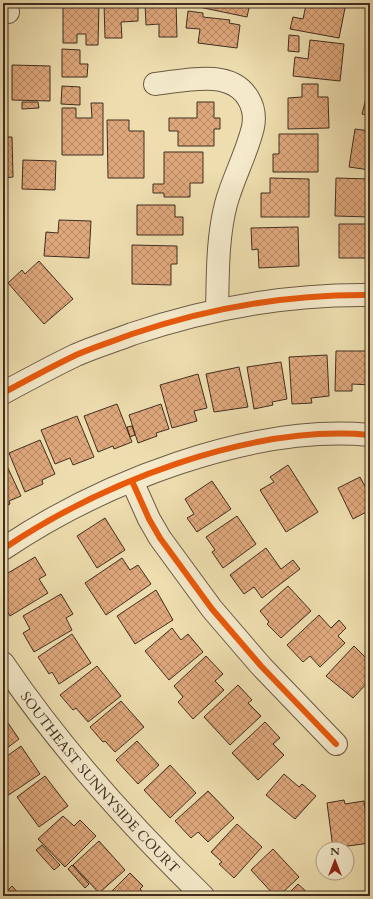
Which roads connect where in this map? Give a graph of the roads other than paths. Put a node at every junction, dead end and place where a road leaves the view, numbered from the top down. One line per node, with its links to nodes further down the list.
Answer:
1 (155, 84): 3 (street)
2 (370, 295): 3 (street)
3 (217, 310): 4 (street)
4 (3, 393)
5 (370, 435): 6 (street)
6 (132, 481): 7 (street); 9 (street)
7 (3, 549)
8 (3, 663): 10 (street, SOUTHEAST SUNNYSIDE COURT)
9 (336, 744)
10 (203, 896)

